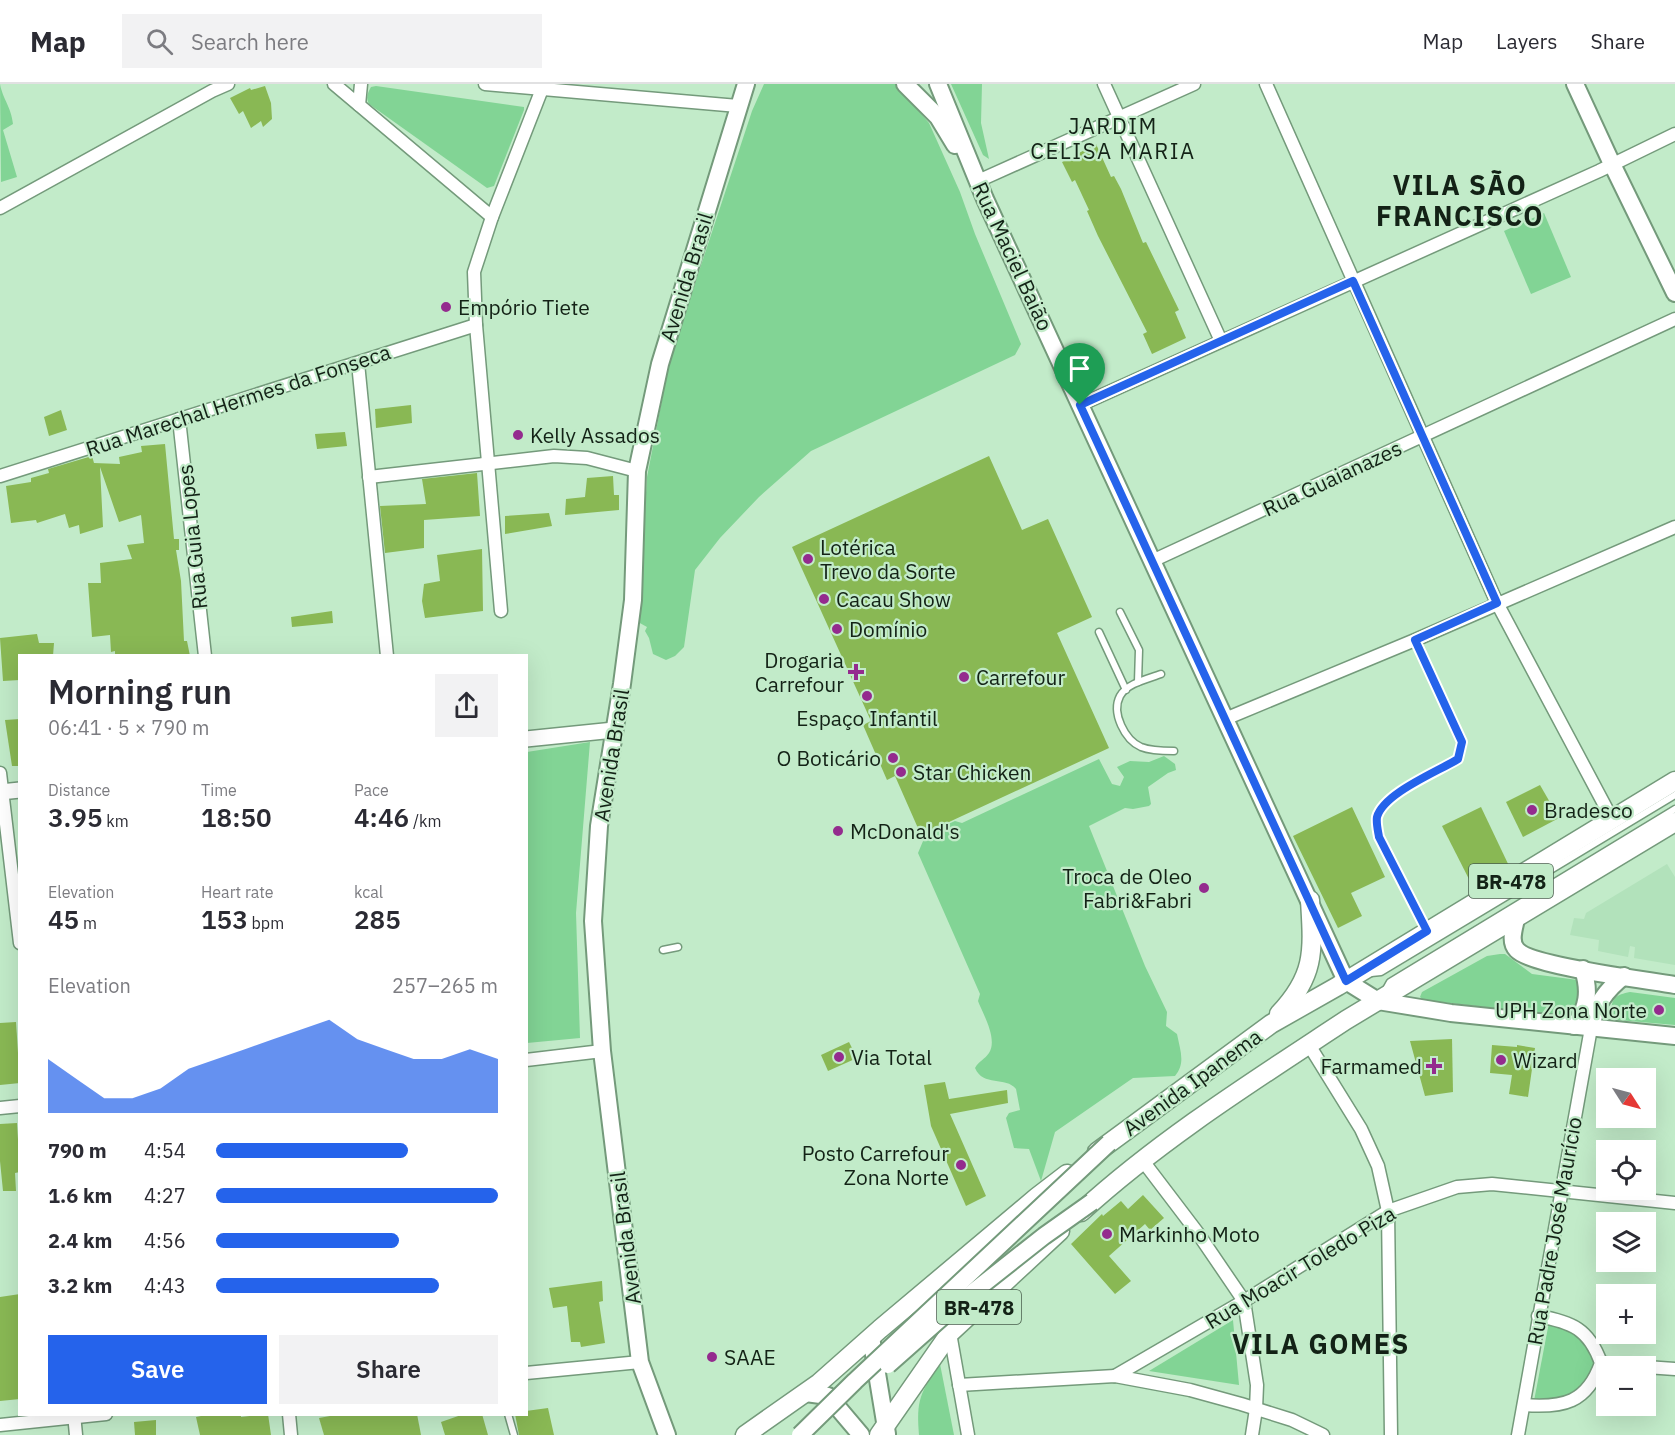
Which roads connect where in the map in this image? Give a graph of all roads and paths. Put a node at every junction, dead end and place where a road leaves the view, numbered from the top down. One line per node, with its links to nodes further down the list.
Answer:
1 (228, 84): 19 (street)
2 (334, 84): 13 (street)
3 (361, 84): 13 (street)
4 (485, 84): 12 (street)
5 (746, 84): 14 (main road, Avenida Brasil)
6 (904, 84): 18 (main road)
7 (938, 84): 18 (main road, Rua Maciel Baião)
8 (1104, 84): 15 (street)
9 (1194, 84): 15 (street)
10 (1266, 84): 21 (street)
11 (1575, 84): 17 (main road)
12 (543, 89): 14 (street); 20 (street)
13 (359, 105): 20 (street)
14 (738, 106): 31 (main road, Avenida Brasil)
15 (1120, 118): 18 (street); 25 (street)
16 (1675, 134): 17 (street)
17 (1612, 164): 21 (street); 22 (main road)
18 (978, 181): 27 (main road, Rua Maciel Baião)
19 (0, 208)
20 (492, 217): 24 (street)
21 (1353, 281): 25 (street); 29 (street)
22 (1675, 293)
23 (1675, 319): 29 (street, Rua Guaianazes)
24 (476, 325): 26 (street, Rua Marechal Hermes da Fonseca); 30 (street)
25 (1221, 341): 27 (street)
26 (358, 363): 28 (street, Rua Marechal Hermes da Fonseca); 33 (street)
27 (1080, 405): 35 (main road, Rua Maciel Baião)
28 (179, 419): 32 (street, Rua Marechal Hermes da Fonseca); 41 (street, Rua Guia Lopes)
29 (1423, 436): 35 (street, Rua Guaianazes); 36 (street)
30 (488, 463): 31 (street); 33 (street); 37 (street)
31 (637, 471): 47 (main road, Avenida Brasil)
32 (0, 476)
33 (369, 477): 42 (street)
34 (1675, 527): 36 (street)
35 (1152, 561): 46 (main road, Rua Maciel Baião)
36 (1497, 603): 40 (street); 56 (street)
37 (501, 610)
38 (1120, 612): 44 (lane)
39 (1099, 632): 45 (lane)
40 (1415, 640): 46 (street); 61 (lane)
41 (205, 654)
42 (387, 654)
43 (1161, 674): 44 (lane)
44 (1138, 682): 45 (lane)
45 (1126, 690): 49 (lane)
46 (1225, 719): 58 (main road, Rua Maciel Baião)
47 (614, 730): 48 (street); 74 (main road, Avenida Brasil)
48 (528, 739)
49 (1174, 751)
50 (0, 773): 53 (street)
51 (1675, 781): 56 (main road, Avenida Ipanema / BR-478)
52 (18, 790): 53 (street)
53 (1, 792): 60 (street)
54 (1675, 795): 66 (lane)
55 (1675, 809): 68 (lane)
56 (1612, 819): 61 (main road, Avenida Ipanema / BR-478)
57 (1675, 822): 59 (main road, Avenida Ipanema / BR-478)
58 (1310, 900): 66 (main road, Rua Maciel Baião); 69 (main road)
59 (1516, 919): 64 (main road); 68 (main road, Avenida Ipanema / BR-478)
60 (18, 927)
61 (1427, 931): 66 (main road, Avenida Ipanema / BR-478)
62 (678, 947): 63 (lane)
63 (663, 950)
64 (1583, 969): 65 (main road); 70 (main road)
65 (1624, 976): 67 (main road); 71 (main road)
66 (1352, 977): 68 (main road); 69 (main road, Avenida Ipanema / BR-478)
67 (1675, 985)
68 (1380, 1000): 70 (main road); 73 (main road, Avenida Ipanema / BR-478)
69 (1271, 1024): 78 (main road, Avenida Ipanema / BR-478)
70 (1574, 1026): 71 (main road)
71 (1592, 1028): 72 (main road); 80 (street, Rua Padre José Maurício)
72 (1675, 1036)
73 (1309, 1044): 79 (main road, Avenida Ipanema / BR-478); 83 (street)
74 (602, 1051): 75 (street); 89 (main road, Avenida Brasil)
75 (528, 1060)
76 (18, 1106): 77 (street)
77 (0, 1108)
78 (1109, 1143): 87 (main road, Avenida Ipanema / BR-478); 109 (main road, bridge)
79 (1143, 1161): 81 (main road, Avenida Ipanema / BR-478); 84 (street)
80 (1561, 1190): 82 (street, Rua Moacir Toledo Piza); 83 (street, Rua Moacir Toledo Piza); 85 (street, Rua Padre José Maurício)
81 (1092, 1202): 86 (main road, Avenida Ipanema / BR-478); 110 (main road, bridge)
82 (1675, 1203)
83 (1388, 1211): 84 (street, Rua Moacir Toledo Piza); 115 (street)
84 (1244, 1301): 93 (street, Rua Moacir Toledo Piza); 98 (street)
85 (1538, 1316): 88 (street); 97 (street, Rua Padre José Maurício)
86 (950, 1333): 95 (street); 103 (main road, Avenida Ipanema / BR-478)
87 (871, 1337): 96 (main road, Avenida Ipanema / BR-478); 103 (main road)
88 (1599, 1356)
89 (640, 1362): 92 (street); 107 (main road, Avenida Brasil)
90 (1656, 1368): 91 (street)
91 (1675, 1369)
92 (528, 1373)
93 (1115, 1376): 95 (street); 98 (street)
94 (1596, 1377): 97 (street)
95 (959, 1385): 112 (street)
96 (806, 1393): 108 (main road, Avenida Ipanema / BR-478); 111 (main road)
97 (1524, 1405): 116 (street, Rua Padre José Maurício)
98 (1256, 1409): 113 (street); 114 (street)
99 (74, 1416): 102 (street); 104 (street)
100 (289, 1416): 105 (street)
101 (509, 1416): 106 (lane)
102 (0, 1425)
103 (883, 1433)
104 (76, 1435)
105 (291, 1435)
106 (514, 1435)
107 (668, 1435)
108 (746, 1435)
109 (800, 1435)
110 (813, 1435)
111 (861, 1435)
112 (968, 1435)
113 (1252, 1435)
114 (1323, 1435)
115 (1391, 1435)
116 (1518, 1435)

